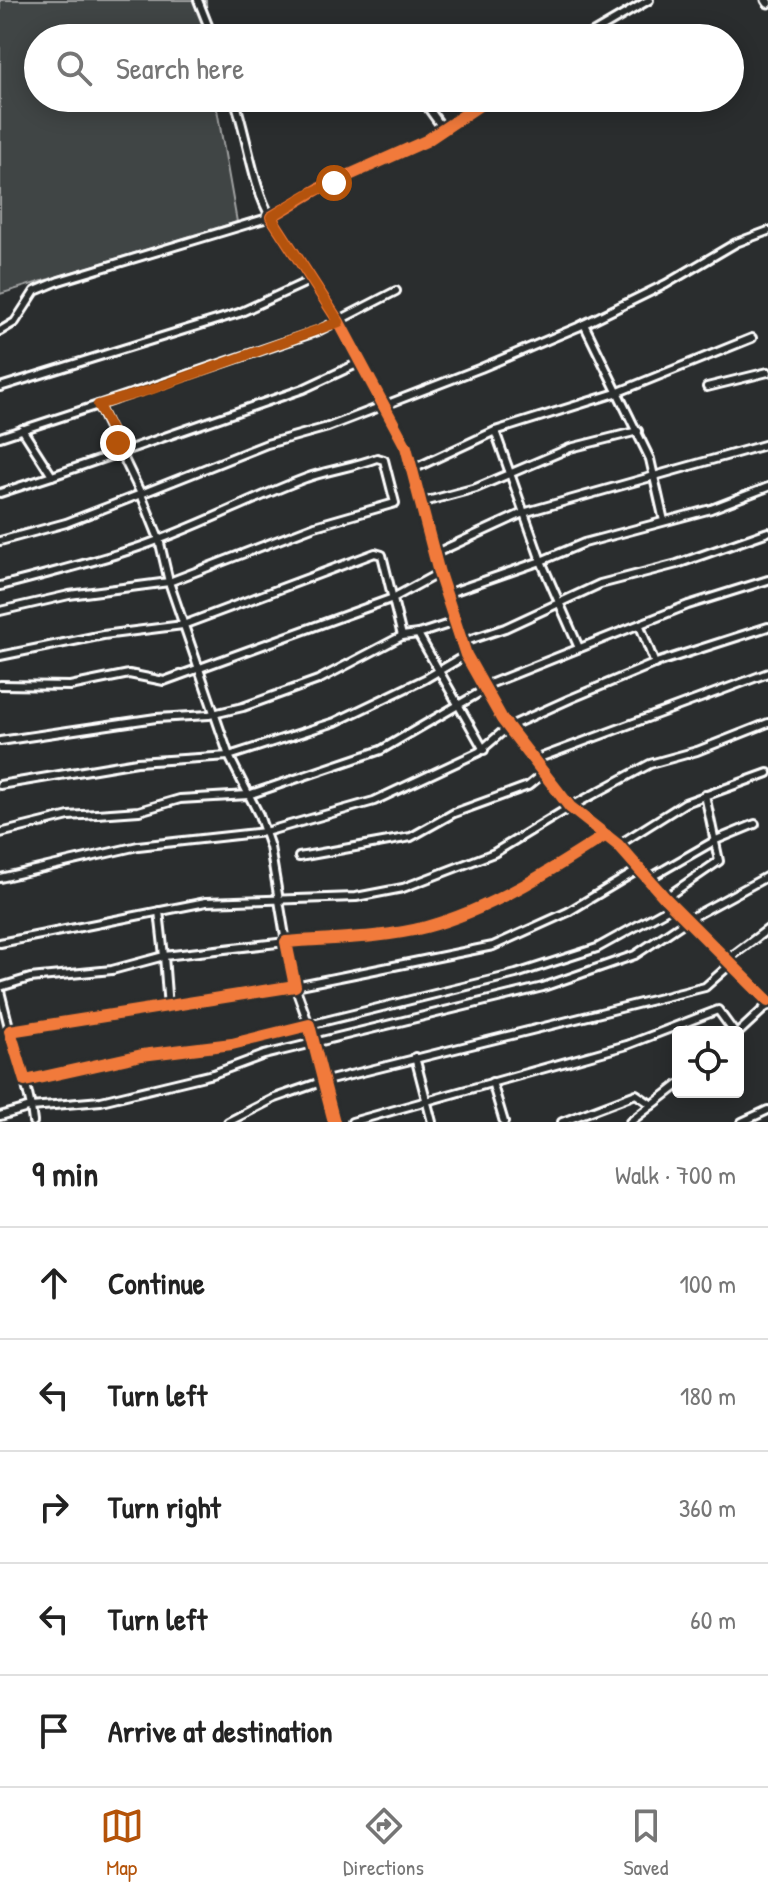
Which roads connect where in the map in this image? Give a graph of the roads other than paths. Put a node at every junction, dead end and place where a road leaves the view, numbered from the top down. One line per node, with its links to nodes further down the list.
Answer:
1 (198, 0): 3 (street)
2 (649, 0): 4 (street)
3 (207, 24)
4 (608, 24)
5 (239, 112): 9 (street)
6 (431, 112): 8 (street)
7 (470, 112): 8 (street)
8 (444, 130): 9 (street)
9 (271, 217): 11 (street); 15 (street)
10 (768, 231): 14 (street)
11 (311, 280): 13 (street); 19 (street)
12 (396, 291): 13 (street)
13 (339, 322): 17 (street); 22 (street)
14 (584, 324): 21 (street); 23 (street)
15 (0, 331)
16 (752, 338): 21 (street)
17 (361, 362): 23 (street); 29 (street)
18 (768, 372): 20 (street)
19 (0, 387)
20 (707, 387)
21 (616, 393): 25 (street); 26 (street)
22 (98, 405): 24 (street); 29 (street)
23 (383, 405): 30 (street); 36 (street)
24 (22, 429): 27 (street); 32 (street)
25 (495, 431): 30 (street); 31 (street)
26 (638, 431): 31 (street); 33 (street)
27 (0, 437)
28 (768, 444): 33 (street)
29 (122, 453): 32 (street); 36 (street)
30 (413, 469): 37 (street)
31 (508, 473): 37 (street); 38 (street)
32 (52, 476): 35 (street)
33 (655, 477): 38 (street); 39 (street)
34 (768, 487): 39 (street)
35 (0, 493)
36 (141, 494): 41 (street); 42 (street)
37 (420, 503): 43 (street)
38 (523, 513): 43 (street); 44 (street)
39 (664, 521): 44 (street)
40 (768, 532): 51 (street)
41 (159, 539): 47 (street); 47 (street); 48 (street)
42 (0, 541)
43 (434, 554): 45 (street)
44 (541, 561): 49 (street); 51 (street)
45 (439, 573): 49 (street); 50 (street)
46 (768, 580): 55 (street)
47 (169, 582): 52 (street); 54 (street)
48 (0, 586)
49 (446, 594): 53 (street)
50 (393, 598): 54 (street); 58 (street); 64 (street)
51 (560, 603): 59 (street); 60 (street)
52 (0, 611)
53 (455, 622): 57 (street); 59 (street)
54 (183, 625): 62 (street); 64 (street)
55 (640, 626): 60 (street); 63 (street)
56 (768, 627): 63 (street)
57 (418, 634): 58 (street); 65 (street)
58 (402, 636): 70 (street)
59 (463, 642): 61 (street)
60 (579, 648): 68 (street)
61 (466, 655): 65 (street); 68 (street)
62 (0, 656)
63 (655, 664): 72 (street)
64 (197, 668): 67 (street); 70 (street)
65 (441, 669): 69 (street); 75 (street)
66 (768, 673): 76 (street)
67 (0, 685)
68 (483, 688): 69 (street); 72 (street)
69 (459, 705): 74 (street); 80 (street)
70 (216, 713): 73 (street); 75 (street)
71 (768, 723): 82 (street)
72 (508, 727): 74 (street); 76 (street)
73 (0, 741)
74 (484, 750): 84 (street)
75 (229, 756): 79 (street); 80 (street)
76 (534, 760): 77 (street)
77 (544, 773): 82 (street); 89 (street)
78 (768, 773): 81 (street)
79 (0, 785)
80 (248, 795): 84 (street); 85 (street)
81 (705, 795): 87 (street); 88 (street)
82 (570, 807): 86 (street); 95 (street)
83 (755, 824): 87 (street)
84 (265, 832): 92 (street); 95 (street)
85 (0, 833)
86 (606, 835): 88 (street); 100 (street)
87 (716, 840): 93 (street); 94 (street)
88 (618, 845): 90 (street)
89 (299, 857)
90 (638, 870): 93 (street); 104 (street)
91 (768, 876): 98 (street)
92 (0, 878)
93 (648, 879): 94 (street)
94 (665, 898): 96 (street)
95 (280, 900): 97 (street); 100 (street)
96 (673, 906): 98 (street); 110 (street)
97 (159, 911): 101 (street); 102 (street)
98 (689, 919): 103 (street); 117 (street)
99 (768, 929): 103 (street)
100 (286, 942): 102 (street); 104 (street)
101 (0, 943)
102 (164, 956): 106 (street); 109 (street)
103 (730, 961): 107 (street); 118 (street)
104 (295, 986): 109 (street); 110 (street)
105 (768, 988): 107 (street)
106 (0, 989): 115 (street)
107 (760, 992): 108 (street)
108 (768, 1003): 113 (street)
109 (168, 1008): 115 (street)
110 (309, 1025): 117 (street); 119 (street)
111 (676, 1026): 112 (street)
112 (731, 1026)
113 (743, 1026)
114 (672, 1028): 121 (street)
115 (11, 1035): 116 (street); 119 (street)
116 (0, 1041)
117 (312, 1045): 120 (street); 125 (street)
118 (415, 1057): 120 (street); 123 (street)
119 (25, 1081): 125 (street)
120 (324, 1081): 129 (street); 130 (street)
121 (492, 1082): 123 (street); 133 (street)
122 (672, 1090): 124 (street)
123 (425, 1101): 131 (street); 132 (street)
124 (652, 1105): 134 (street); 135 (street)
125 (31, 1107): 127 (street); 128 (street)
126 (768, 1110): 136 (street)
127 (0, 1116)
128 (33, 1122)
129 (228, 1122)
130 (334, 1122)
131 (352, 1122)
132 (432, 1122)
133 (504, 1122)
134 (562, 1122)
135 (630, 1122)
136 (742, 1122)

